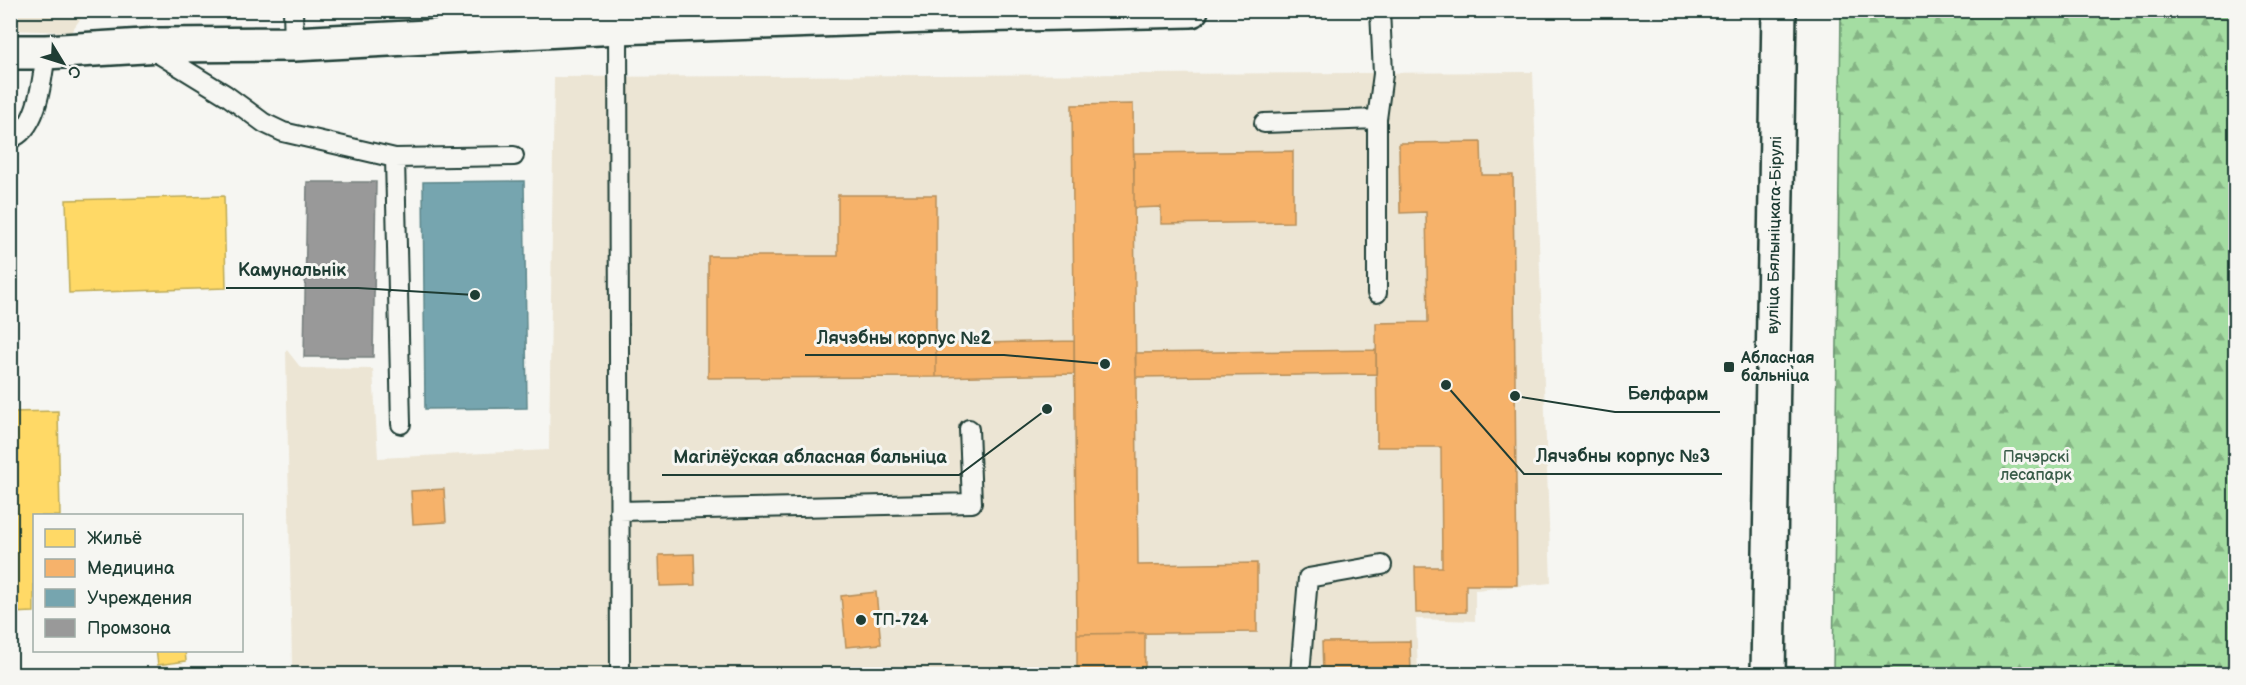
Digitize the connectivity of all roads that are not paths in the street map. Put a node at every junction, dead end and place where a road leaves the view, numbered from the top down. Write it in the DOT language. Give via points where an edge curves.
graph roads {
  1 [pos="293,10"];
  2 [pos="1191,10"];
  3 [pos="1380,10"];
  4 [pos="1779,10"];
  5 [pos="618,27"];
  6 [pos="294,44"];
  7 [pos="146,46"];
  8 [pos="10,52"];
  9 [pos="46,52"];
  10 [pos="1377,119"];
  11 [pos="1264,123"];
  12 [pos="10,139"];
  13 [pos="514,156"];
  14 [pos="395,158"];
  15 [pos="1377,293"];
  16 [pos="401,424"];
  17 [pos="969,429"];
  18 [pos="619,511"];
  19 [pos="1382,565"];
  20 [pos="620,675"];
  21 [pos="1300,675"];
  22 [pos="1768,675"];
  1 -- 6 [label="lane"];
  2 -- 5 [label="main road"];
  3 -- 10 [label="lane" via="1383,74"];
  4 -- 22 [label="main road, вуліца Бялыніцкага-Бірулі"];
  5 -- 6 [label="main road"];
  5 -- 18 [label="lane"];
  6 -- 7 [label="main road"];
  7 -- 9 [label="main road"];
  7 -- 14 [label="lane" via="283,132"];
  8 -- 9 [label="main road"];
  9 -- 12 [label="lane" via="39,97 29,125"];
  10 -- 11 [label="lane"];
  10 -- 15 [label="lane"];
  13 -- 14 [label="lane"];
  14 -- 16 [label="lane"];
  17 -- 18 [label="lane" via="972,503"];
  18 -- 20 [label="lane"];
  19 -- 21 [label="lane" via="1308,578"];
}
